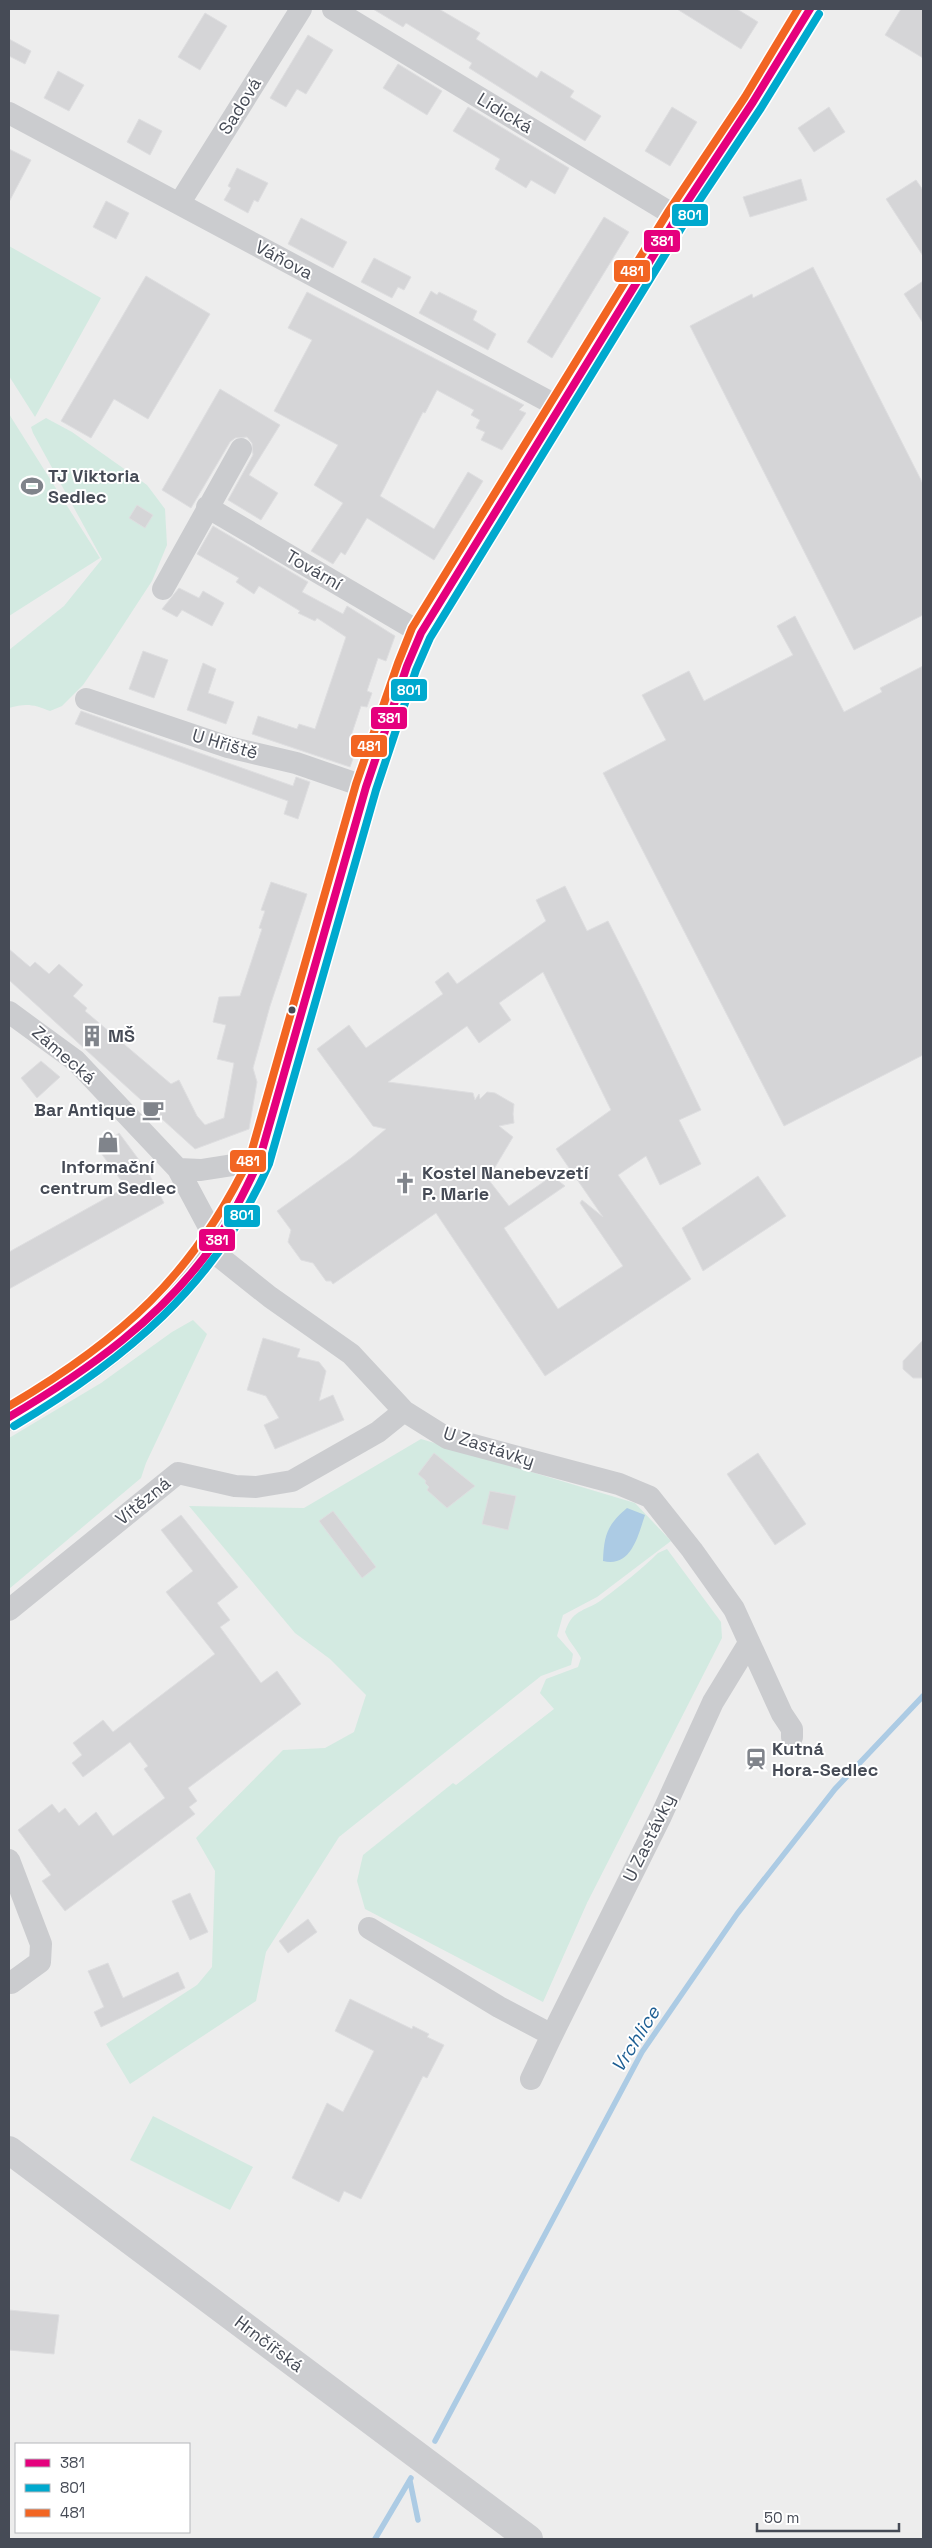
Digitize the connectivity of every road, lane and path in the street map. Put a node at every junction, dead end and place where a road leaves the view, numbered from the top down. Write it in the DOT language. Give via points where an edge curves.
graph roads {
  1 [pos="302,9"];
  2 [pos="333,9"];
  3 [pos="804,11"];
  4 [pos="9,114"];
  5 [pos="179,204"];
  6 [pos="677,217"];
  7 [pos="559,406"];
  8 [pos="241,449"];
  9 [pos="207,507"];
  10 [pos="162,589"];
  11 [pos="421,633"];
  12 [pos="86,699"];
  13 [pos="366,787"];
  14 [pos="9,1012"];
  15 [pos="259,1161"];
  16 [pos="178,1169"];
  17 [pos="214,1246"];
  18 [pos="404,1411"];
  19 [pos="9,1417"];
  20 [pos="9,1610"];
  21 [pos="749,1643"];
  22 [pos="792,1738"];
  23 [pos="9,1860"];
  24 [pos="369,1928"];
  25 [pos="10,1983"];
  26 [pos="552,2035"];
  27 [pos="530,2079"];
  28 [pos="9,2150"];
  29 [pos="529,2539"];
  1 -- 5 [label="street, Sadová"];
  2 -- 6 [label="street, Lidická"];
  3 -- 6 [label="main road" via="753,102"];
  4 -- 5 [label="street, Váňova"];
  5 -- 7 [label="street, Váňova"];
  6 -- 7 [label="main road"];
  7 -- 11 [label="main road"];
  8 -- 9 [label="street"];
  9 -- 10 [label="street"];
  9 -- 11 [label="street, Tovární"];
  11 -- 13 [label="main road"];
  12 -- 13 [label="street, U Hřiště" via="228,747 296,763"];
  13 -- 15 [label="main road"];
  14 -- 16 [label="street, Zámecká" via="76,1061"];
  15 -- 16 [label="street" via="201,1170"];
  15 -- 17 [label="main road" via="241,1202"];
  16 -- 17 [label="street, Zámecká"];
  17 -- 18 [label="street, U Zastávky" via="270,1297 351,1354"];
  17 -- 19 [label="main road" via="167,1301 117,1346 92,1366"];
  18 -- 20 [label="street, Vítězná" via="378,1432 292,1481 256,1487 235,1486 178,1473"];
  18 -- 21 [label="street, U Zastávky" via="447,1438 618,1484 650,1497 734,1609"];
  21 -- 22 [label="street, U Zastávky" via="792,1729"];
  21 -- 26 [label="street, U Zastávky" via="713,1702 661,1816"];
  23 -- 25 [label="street" via="41,1944 40,1962"];
  24 -- 26 [label="street" via="499,2008"];
  26 -- 27 [label="street, U Zastávky"];
  28 -- 29 [label="main road, Hrnčířská"];
}
